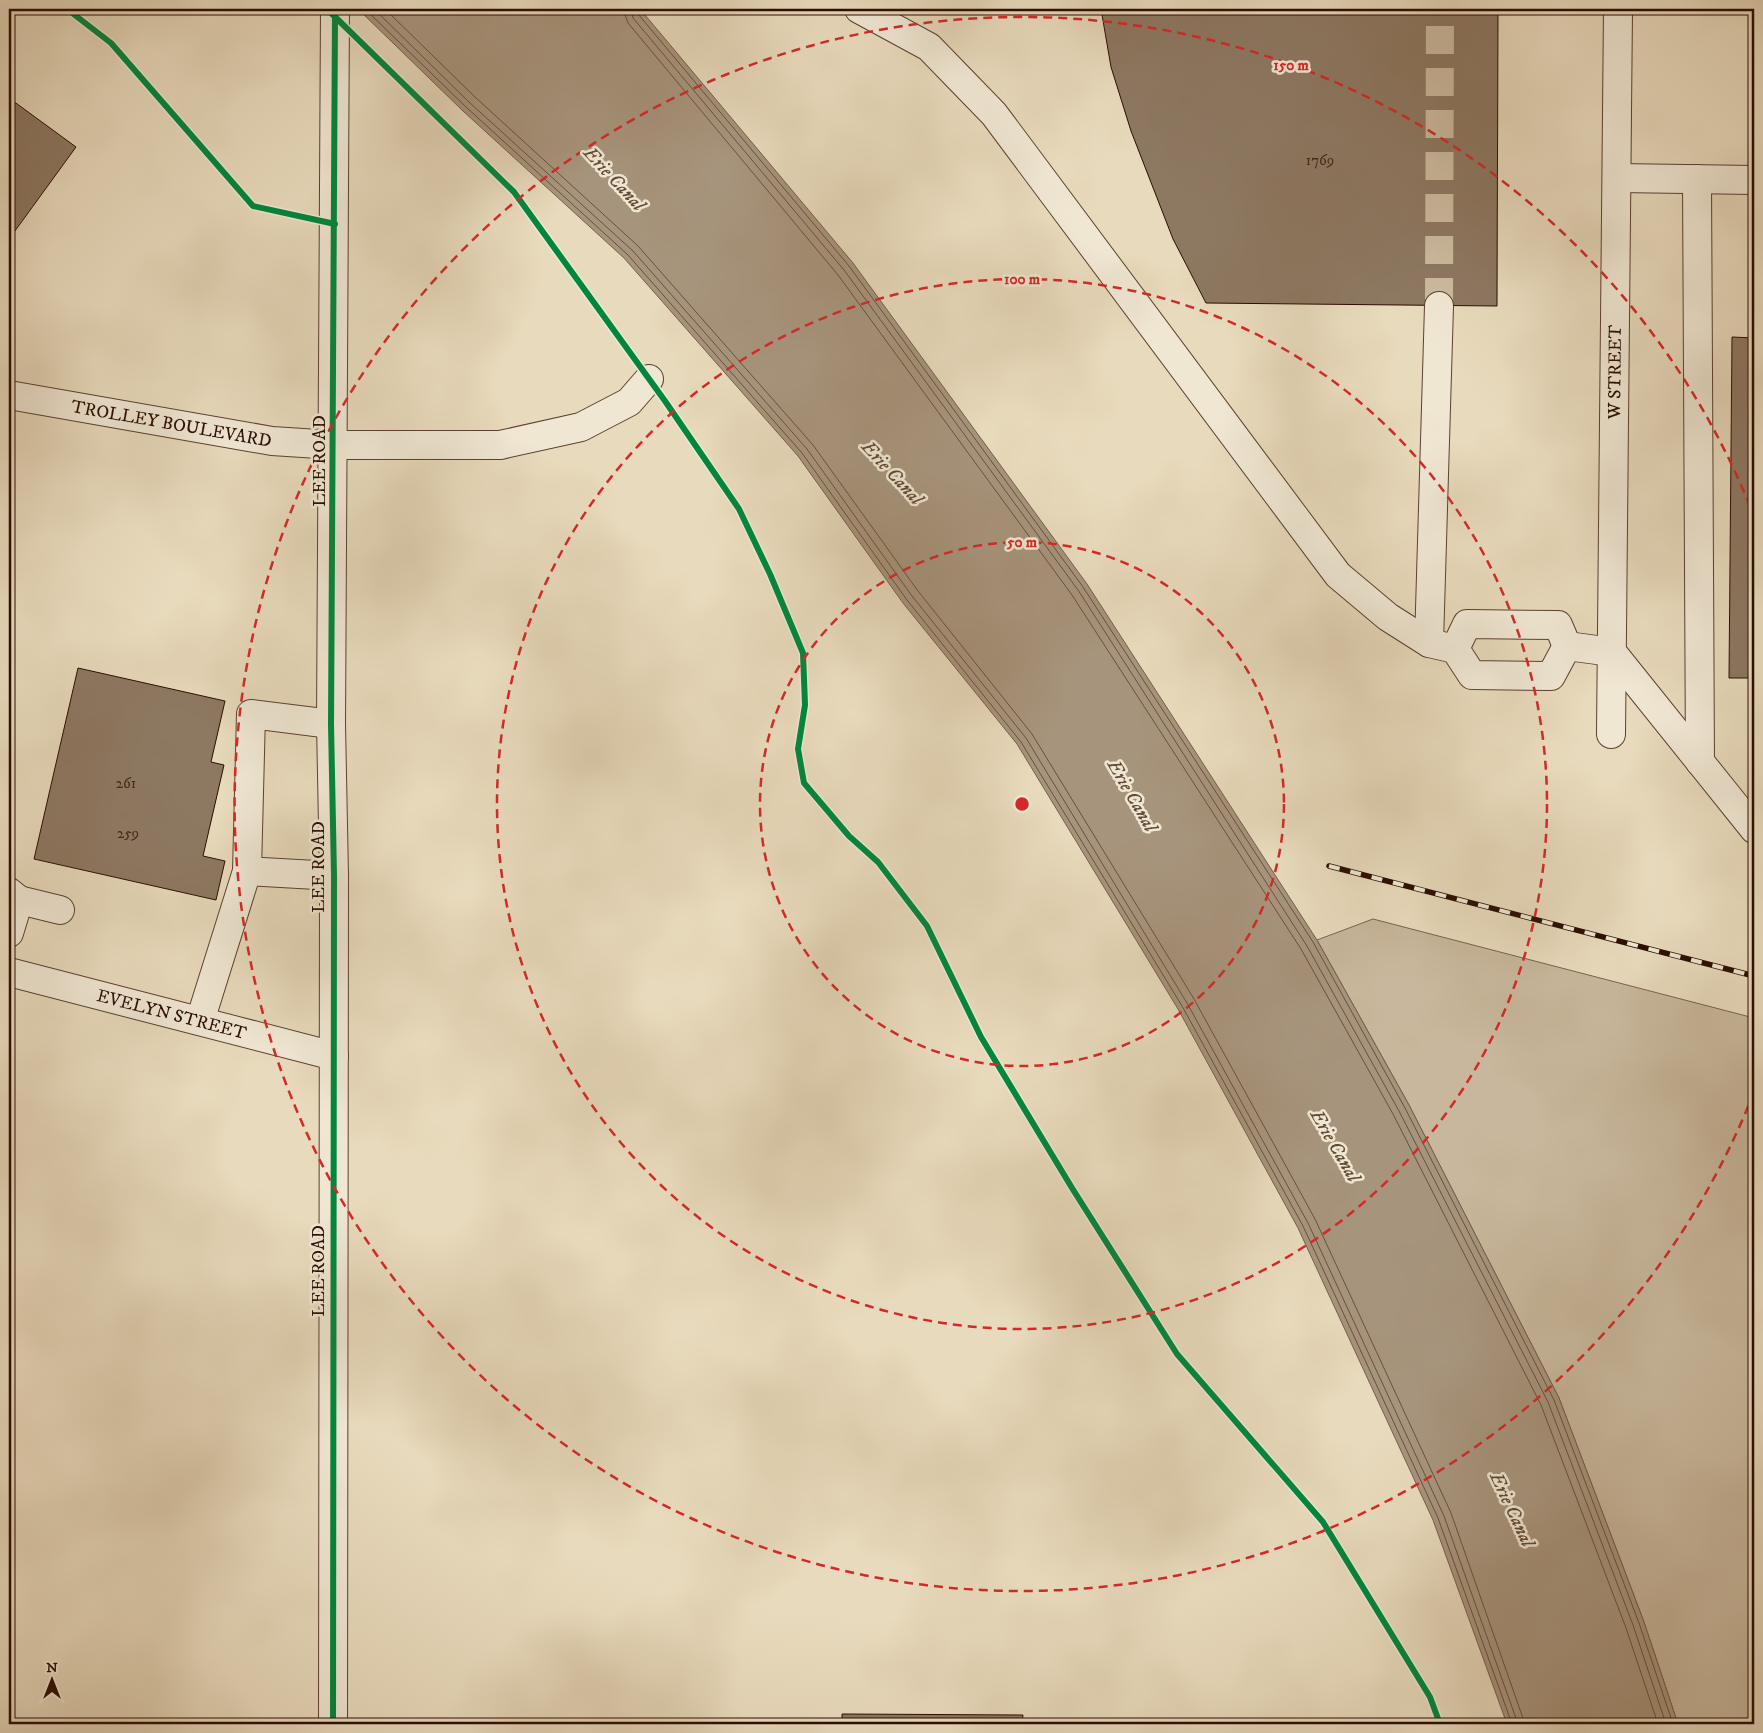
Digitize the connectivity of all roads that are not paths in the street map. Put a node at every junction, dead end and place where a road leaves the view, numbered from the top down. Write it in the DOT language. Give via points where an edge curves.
graph roads {
  1 [pos="335,9"];
  2 [pos="858,9"];
  3 [pos="1618,9"];
  4 [pos="1618,178"];
  5 [pos="1697,179"];
  6 [pos="1754,180"];
  7 [pos="1439,306"];
  8 [pos="649,379"];
  9 [pos="9,395"];
  10 [pos="334,445"];
  11 [pos="1429,643"];
  12 [pos="1567,646"];
  13 [pos="1455,649"];
  14 [pos="1612,652"];
  15 [pos="332,724"];
  16 [pos="1611,734"];
  17 [pos="1700,762"];
  18 [pos="1754,828"];
  19 [pos="247,871"];
  20 [pos="334,876"];
  21 [pos="14,896"];
  22 [pos="60,910"];
  23 [pos="9,932"];
  24 [pos="9,972"];
  25 [pos="200,1022"];
  26 [pos="334,1056"];
  27 [pos="333,1724"];
  1 -- 10 [label="street, LEE ROAD"];
  2 -- 11 [label="street" via="930,47 994,114 1338,575 1388,617"];
  3 -- 4 [label="street, W STREET"];
  4 -- 5 [label="street"];
  4 -- 14 [label="street, W STREET"];
  5 -- 6 [label="street"];
  5 -- 17 [label="street"];
  7 -- 11 [label="street"];
  8 -- 10 [label="street, TROLLEY BOULEVARD" via="629,402 581,427 500,445"];
  9 -- 10 [label="street, TROLLEY BOULEVARD" via="243,437"];
  10 -- 15 [label="street, LEE ROAD"];
  11 -- 13 [label="street"];
  12 -- 13 [label="street" via="1558,625 1467,624"];
  12 -- 13 [label="street" via="1551,676 1472,675"];
  12 -- 14 [label="street"];
  14 -- 16 [label="street, W STREET"];
  14 -- 17 [label="street"];
  15 -- 19 [label="street" via="251,714"];
  15 -- 20 [label="street, LEE ROAD"];
  17 -- 18 [label="street"];
  19 -- 20 [label="street"];
  19 -- 25 [label="street"];
  20 -- 26 [label="street, LEE ROAD"];
  21 -- 22 [label="street"];
  21 -- 23 [label="street"];
  24 -- 25 [label="street, EVELYN STREET"];
  25 -- 26 [label="street, EVELYN STREET"];
  26 -- 27 [label="street, LEE ROAD"];
}
